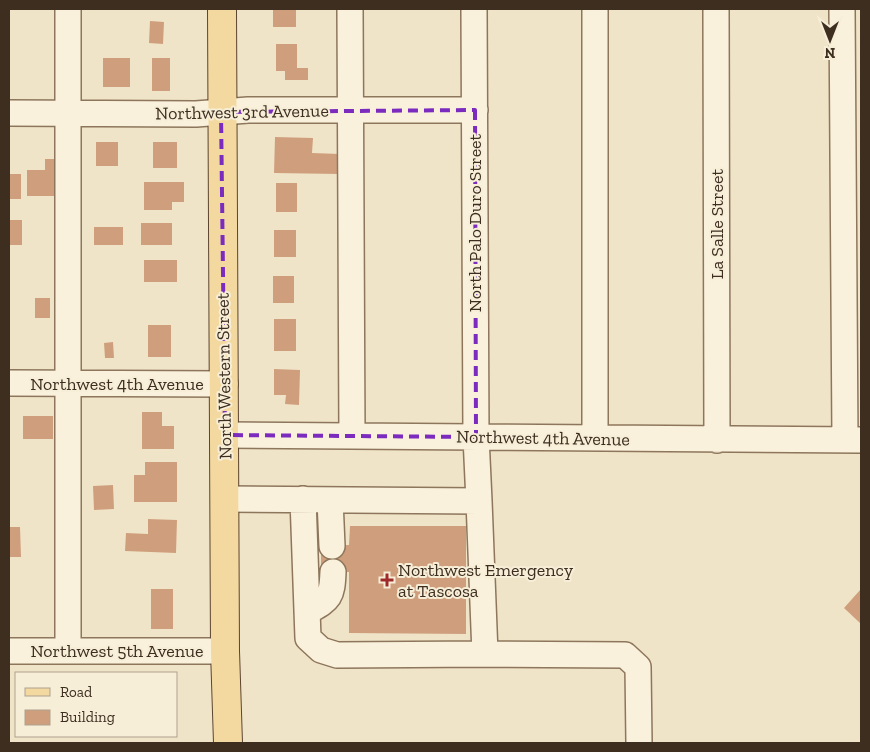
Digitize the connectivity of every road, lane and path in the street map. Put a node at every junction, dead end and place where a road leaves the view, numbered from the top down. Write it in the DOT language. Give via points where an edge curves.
graph roads {
  1 [pos="68,9"];
  2 [pos="222,9"];
  3 [pos="350,9"];
  4 [pos="474,9"];
  5 [pos="595,9"];
  6 [pos="716,9"];
  7 [pos="842,9"];
  8 [pos="351,109"];
  9 [pos="475,110"];
  10 [pos="222,112"];
  11 [pos="9,113"];
  12 [pos="68,114"];
  13 [pos="9,383"];
  14 [pos="68,383"];
  15 [pos="225,384"];
  16 [pos="225,435"];
  17 [pos="352,436"];
  18 [pos="476,437"];
  19 [pos="595,438"];
  20 [pos="717,440"];
  21 [pos="853,440"];
  22 [pos="225,499"];
  23 [pos="303,500"];
  24 [pos="330,500"];
  25 [pos="479,501"];
  26 [pos="332,546"];
  27 [pos="333,572"];
  28 [pos="307,612"];
  29 [pos="9,651"];
  30 [pos="68,651"];
  31 [pos="225,651"];
  32 [pos="485,654"];
  33 [pos="228,743"];
  34 [pos="639,743"];
  1 -- 12 [label="street"];
  2 -- 10 [label="main road, North Western Street"];
  3 -- 8 [label="street"];
  4 -- 9 [label="street, North Palo Duro Street"];
  5 -- 19 [label="street"];
  6 -- 20 [label="street, La Salle Street"];
  7 -- 21 [label="street"];
  8 -- 9 [label="street, Northwest 3rd Avenue"];
  8 -- 10 [label="street, Northwest 3rd Avenue"];
  8 -- 17 [label="street"];
  9 -- 18 [label="street, North Palo Duro Street"];
  10 -- 12 [label="street, Northwest 3rd Avenue"];
  10 -- 15 [label="main road, North Western Street"];
  11 -- 12 [label="street, Northwest 3rd Avenue"];
  12 -- 14 [label="street"];
  13 -- 14 [label="street, Northwest 4th Avenue"];
  14 -- 15 [label="street, Northwest 4th Avenue"];
  14 -- 30 [label="street"];
  15 -- 16 [label="main road, North Western Street"];
  16 -- 17 [label="street, Northwest 4th Avenue"];
  16 -- 22 [label="main road, North Western Street"];
  17 -- 18 [label="street, Northwest 4th Avenue"];
  18 -- 19 [label="street, Northwest 4th Avenue"];
  18 -- 25 [label="street, North Palo Duro Street"];
  19 -- 20 [label="street, Northwest 4th Avenue"];
  20 -- 21 [label="street, Northwest 4th Avenue"];
  22 -- 23 [label="street"];
  22 -- 31 [label="main road, North Western Street"];
  23 -- 24 [label="street"];
  23 -- 28 [label="street"];
  24 -- 25 [label="street"];
  24 -- 26 [label="street"];
  25 -- 32 [label="street, North Palo Duro Street"];
  27 -- 28 [label="street" via="329,598"];
  28 -- 32 [label="street" via="308,638 321,650 338,655"];
  29 -- 30 [label="street, Northwest 5th Avenue"];
  30 -- 31 [label="street, Northwest 5th Avenue"];
  31 -- 33 [label="main road, North Western Street"];
  32 -- 34 [label="street" via="626,655 638,667"];
}
